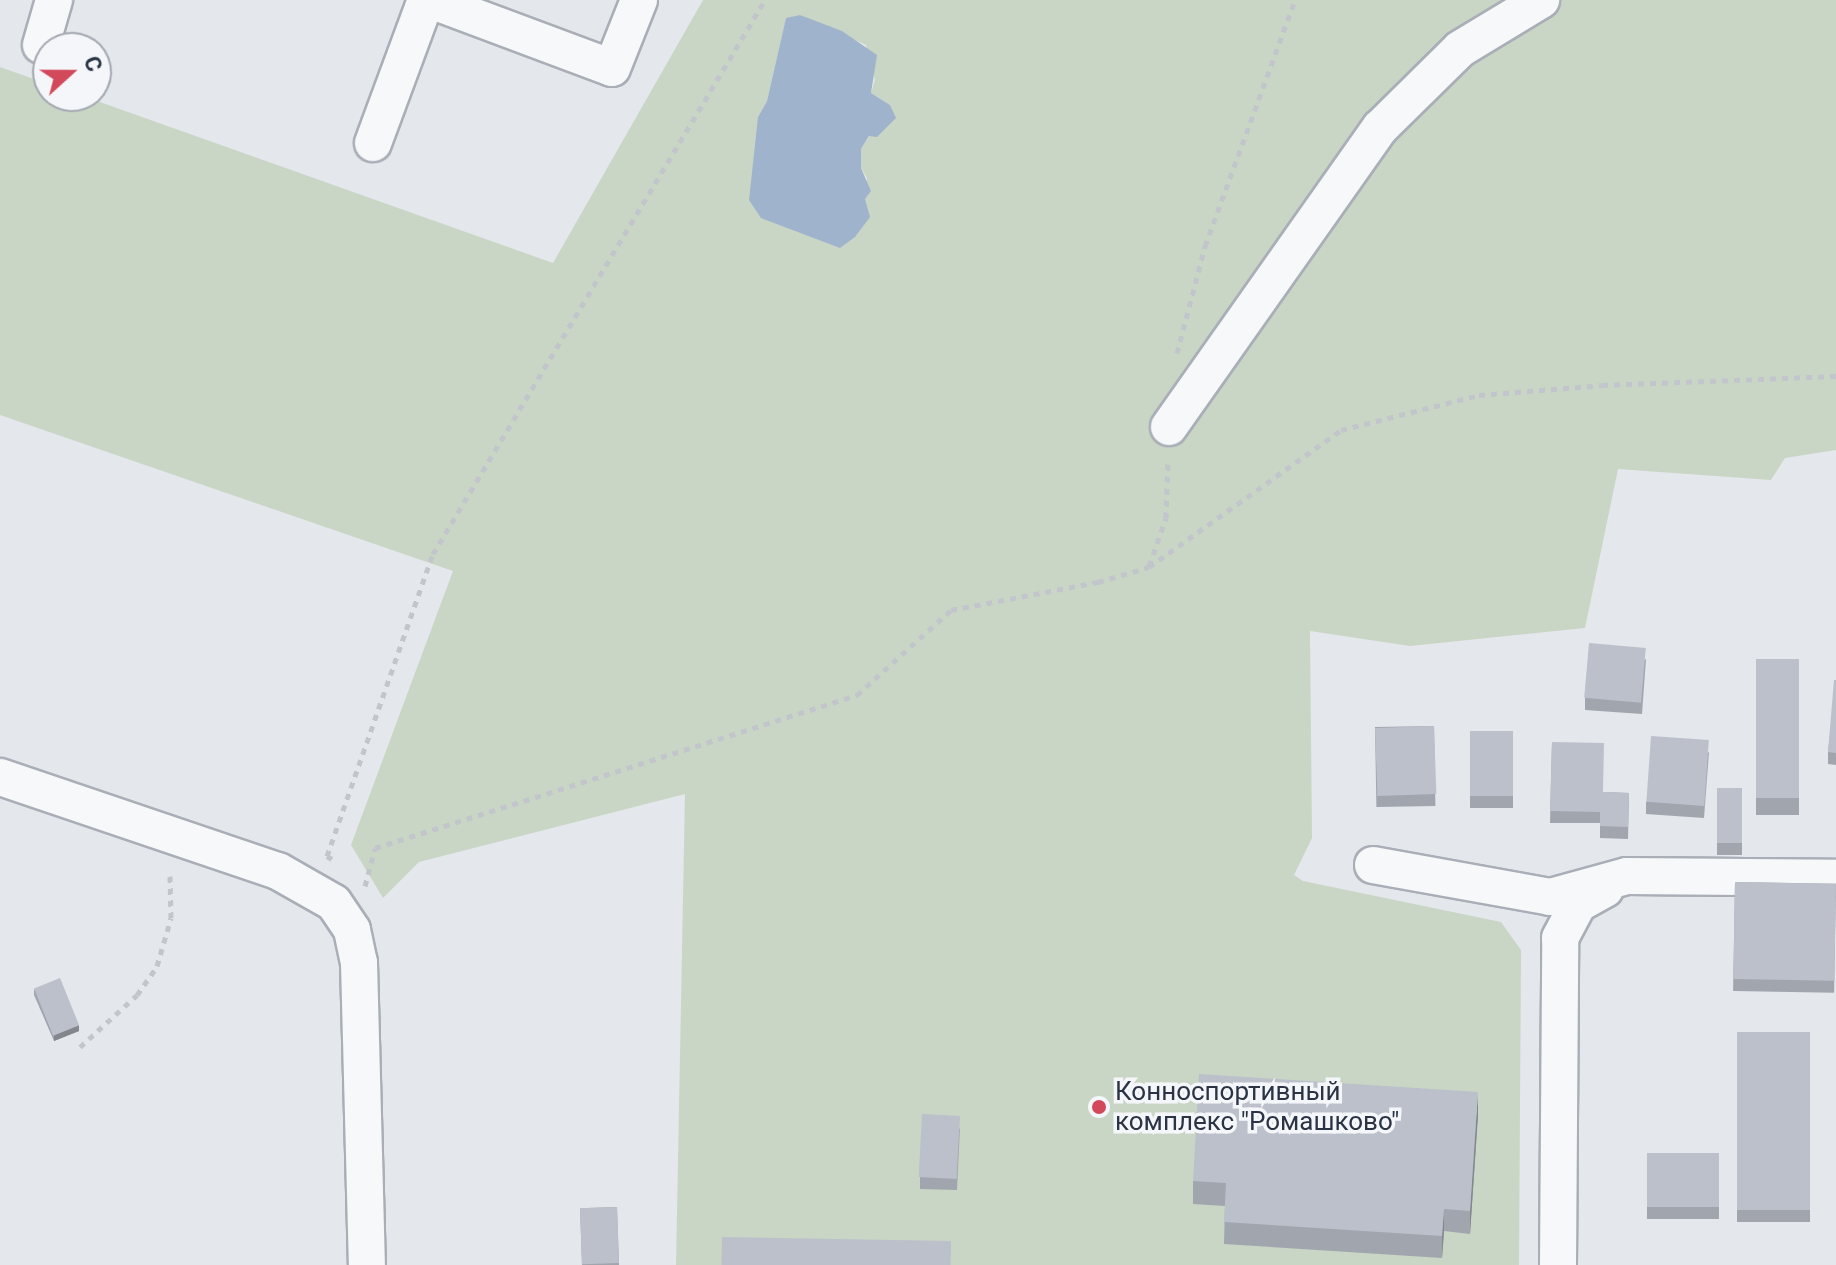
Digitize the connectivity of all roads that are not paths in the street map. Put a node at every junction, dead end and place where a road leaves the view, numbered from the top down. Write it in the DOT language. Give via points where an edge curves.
graph roads {
  1 [pos="54,0"];
  2 [pos="428,0"];
  3 [pos="639,0"];
  4 [pos="1541,0"];
  5 [pos="45,32"];
  6 [pos="373,143"];
  7 [pos="1169,427"];
  8 [pos="0,777"];
  9 [pos="1373,865"];
  10 [pos="1627,876"];
  11 [pos="1836,878"];
  12 [pos="367,1265"];
  13 [pos="1558,1265"];
  1 -- 5 [label="street"];
  2 -- 3 [label="street" via="612,68"];
  2 -- 6 [label="street"];
  4 -- 7 [label="street" via="1460,49 1380,128"];
  8 -- 12 [label="street" via="278,871 334,903 352,930 359,963"];
  9 -- 10 [label="street" via="1550,897"];
  10 -- 11 [label="street"];
  10 -- 13 [label="street" via="1578,904 1560,938"];
}
